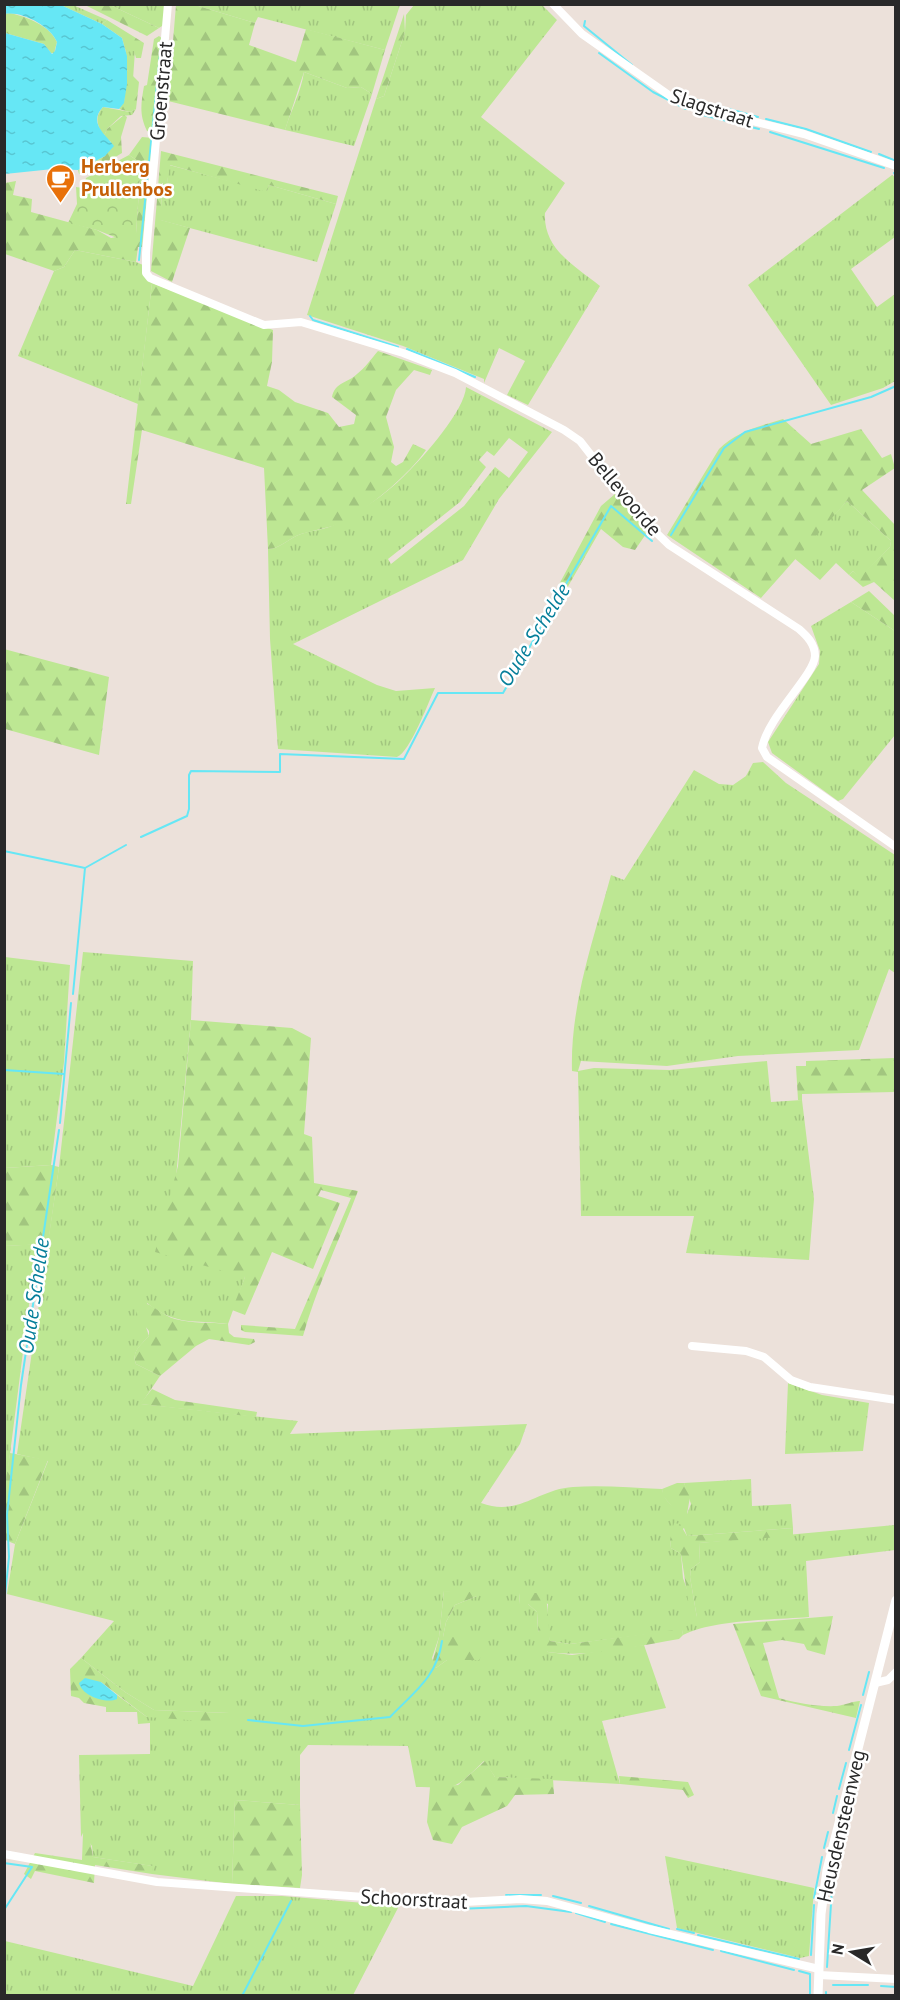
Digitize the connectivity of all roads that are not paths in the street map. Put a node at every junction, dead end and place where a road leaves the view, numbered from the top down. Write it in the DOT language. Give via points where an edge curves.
graph roads {
  1 [pos="168,4"];
  2 [pos="553,4"];
  3 [pos="896,166"];
  4 [pos="154,281"];
  5 [pos="896,847"];
  6 [pos="692,1346"];
  7 [pos="896,1400"];
  8 [pos="896,1600"];
  9 [pos="896,1672"];
  10 [pos="874,1683"];
  11 [pos="4,1854"];
  12 [pos="819,1972"];
  13 [pos="896,1979"];
  14 [pos="818,1995"];
  1 -- 4 [label="street, Groenstraat" via="146,253 146,273"];
  2 -- 3 [label="street, Slagstraat" via="582,34 672,98 804,134"];
  4 -- 5 [label="street, Bellevoorde" via="264,325 301,322 403,353 455,373 580,441 637,514 669,545 809,638 813,664 770,725 762,747 767,757"];
  6 -- 7 [label="street" via="764,1357 791,1380 810,1387"];
  8 -- 10 [label="street, Heusdensteenweg"];
  9 -- 10 [label="street" via="888,1680"];
  10 -- 12 [label="street, Heusdensteenweg" via="823,1892"];
  11 -- 12 [label="street, Schoorstraat" via="156,1882 447,1903 549,1901"];
  12 -- 13 [label="street, Schoorstraat"];
  12 -- 14 [label="street, Heusdensteenweg"];
}
